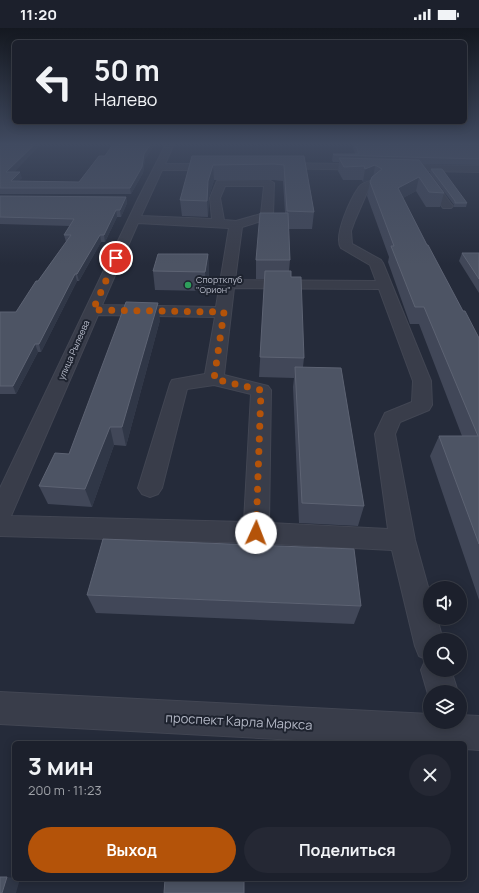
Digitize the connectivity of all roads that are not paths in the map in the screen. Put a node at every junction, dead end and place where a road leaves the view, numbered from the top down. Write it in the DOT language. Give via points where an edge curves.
graph roads {
  1 [pos="146,184"];
  2 [pos="221,184"];
  3 [pos="269,184"];
  4 [pos="371,184"];
  5 [pos="432,184"];
  6 [pos="447,206"];
  7 [pos="134,219"];
  8 [pos="219,223"];
  9 [pos="236,225"];
  10 [pos="228,284"];
  11 [pos="385,285"];
  12 [pos="93,310"];
  13 [pos="224,312"];
  14 [pos="214,379"];
  15 [pos="150,488"];
  16 [pos="0,514"];
  17 [pos="0,526"];
  18 [pos="256,533"];
  19 [pos="402,540"];
  20 [pos="427,633"];
  21 [pos="0,708"];
  22 [pos="461,730"];
  1 -- 7 [label="street, улица Рылеева" via="135,199"];
  2 -- 8 [label="street" via="216,198"];
  3 -- 9 [label="street" via="267,216"];
  4 -- 11 [label="street" via="364,188 349,220 345,238 346,244 354,251 376,263"];
  5 -- 6 [label="street"];
  7 -- 8 [label="street"];
  7 -- 12 [label="street, улица Рылеева"];
  8 -- 9 [label="street"];
  9 -- 10 [label="street"];
  10 -- 11 [label="street"];
  10 -- 13 [label="street"];
  11 -- 19 [label="street" via="422,381 422,405 392,418 385,434"];
  12 -- 13 [label="street"];
  12 -- 16 [label="street, улица Рылеева"];
  13 -- 14 [label="street"];
  14 -- 15 [label="street" via="179,384"];
  14 -- 18 [label="street" via="261,390"];
  17 -- 18 [label="street"];
  18 -- 19 [label="street"];
  19 -- 20 [label="street"];
  21 -- 22 [label="street, проспект Карла Маркса"];
}
